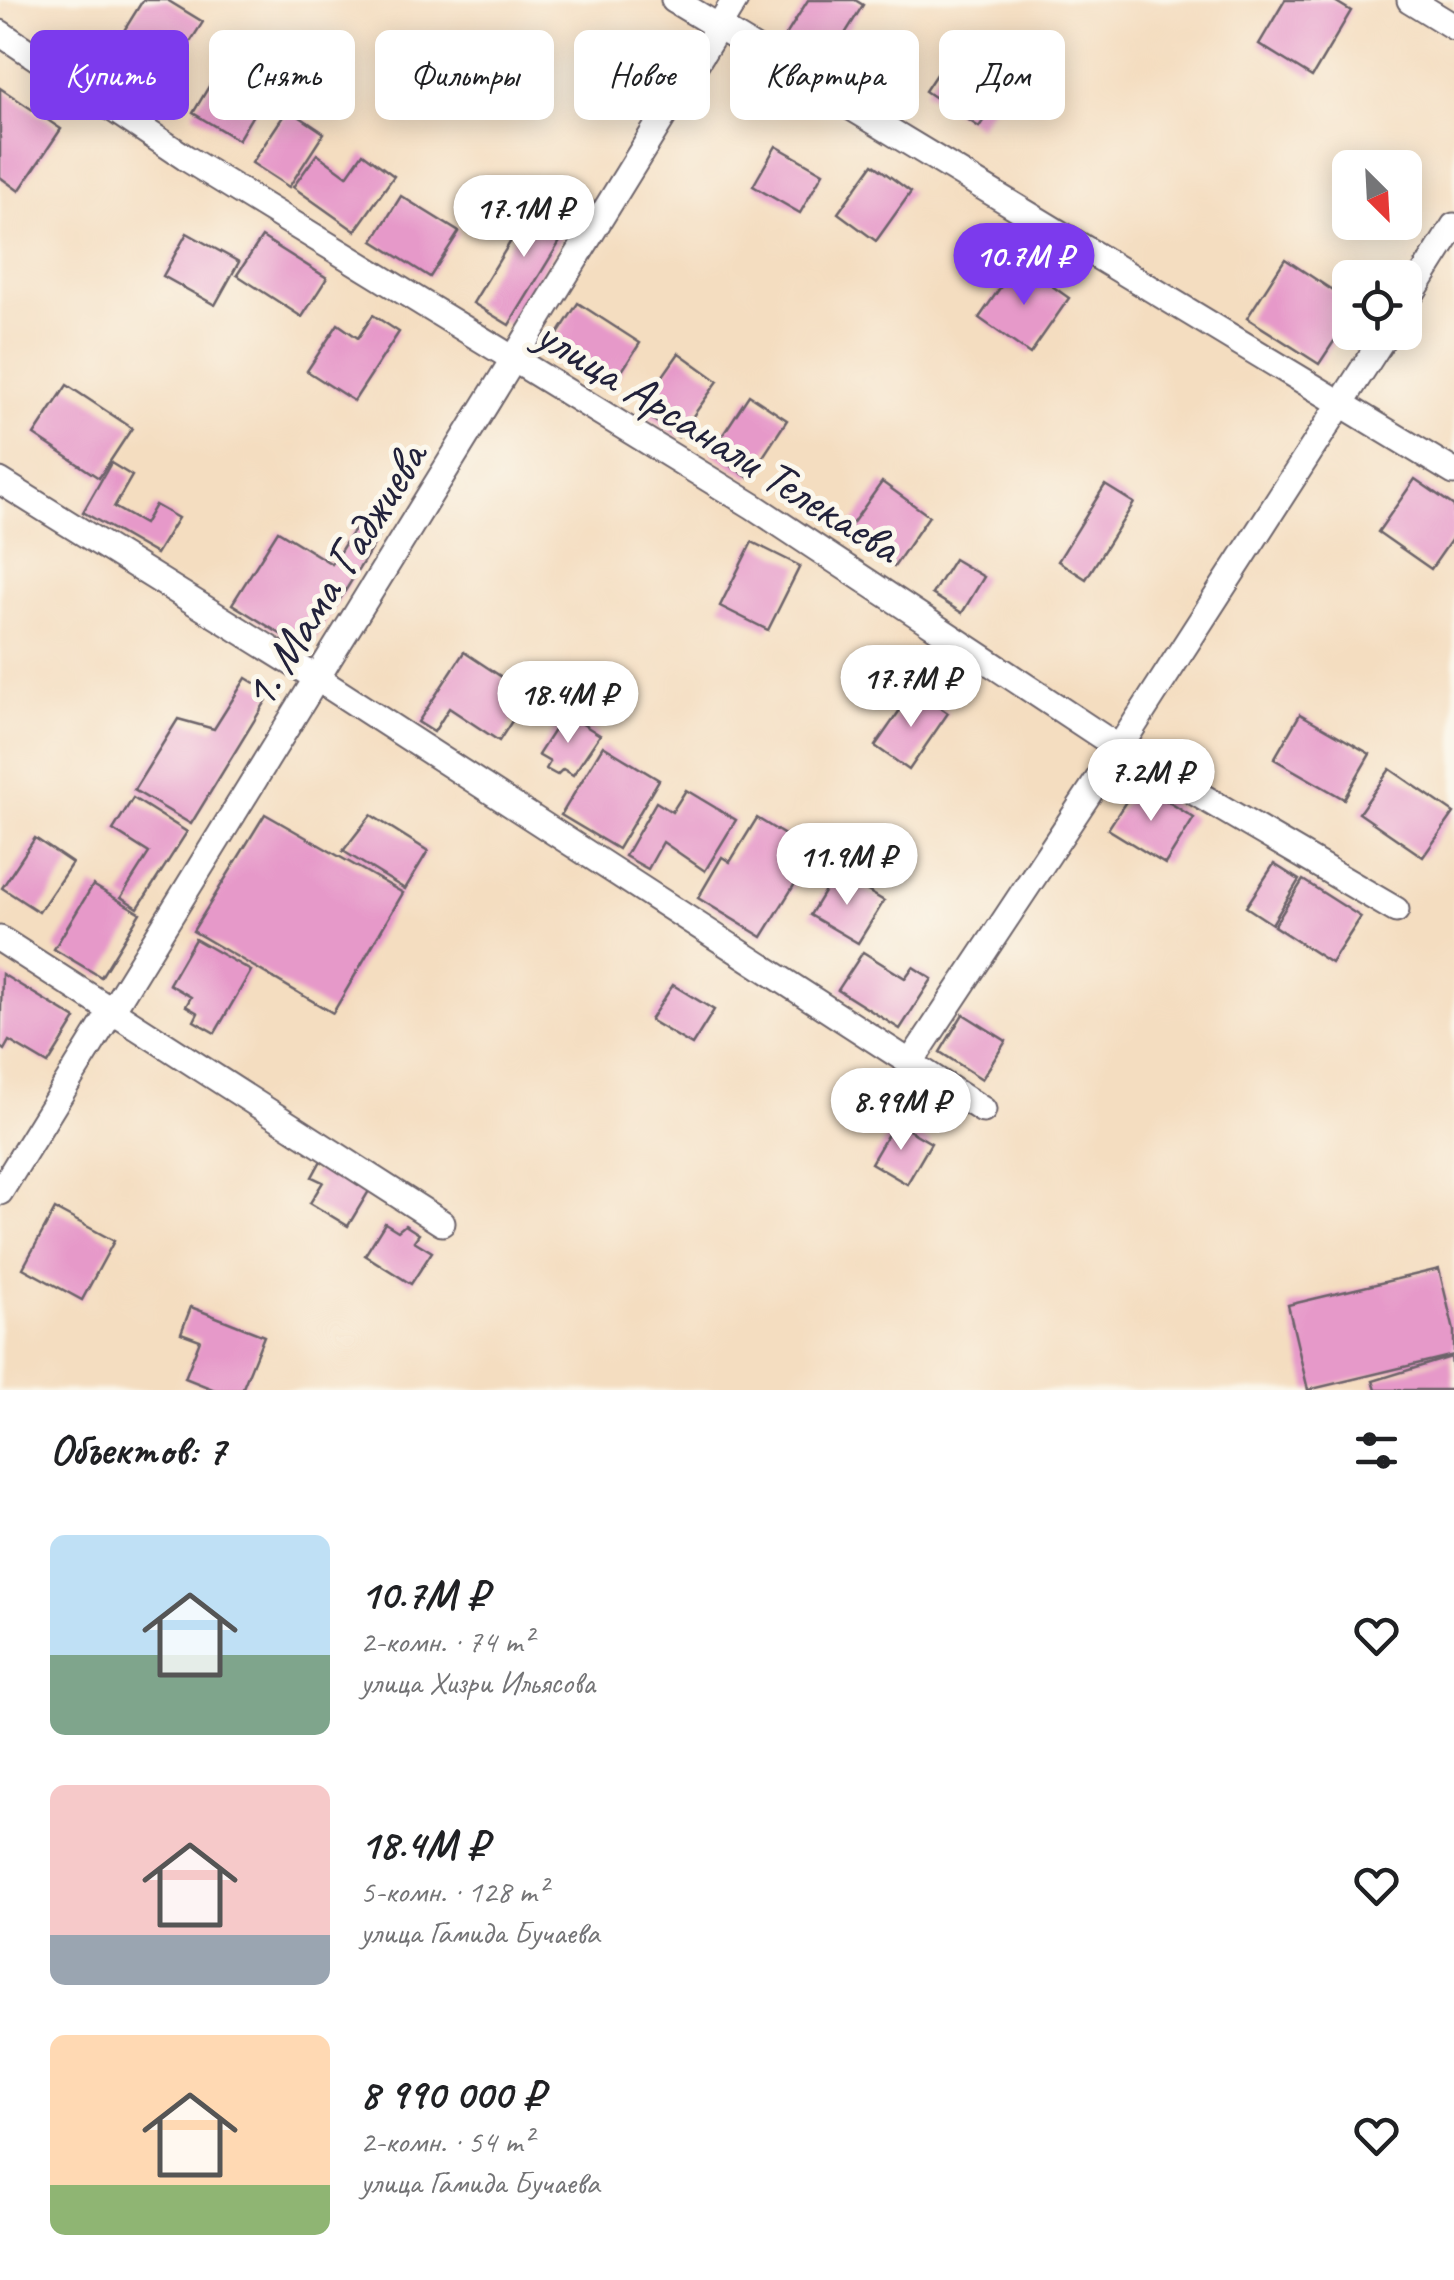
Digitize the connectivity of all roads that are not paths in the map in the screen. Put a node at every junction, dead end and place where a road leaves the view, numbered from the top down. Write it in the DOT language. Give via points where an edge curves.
graph roads {
  1 [pos="674,0"];
  2 [pos="736,0"];
  3 [pos="1410,0"];
  4 [pos="1454,27"];
  5 [pos="718,28"];
  6 [pos="0,32"];
  7 [pos="1454,226"];
  8 [pos="1422,277"];
  9 [pos="1376,350"];
  10 [pos="514,360"];
  11 [pos="1341,405"];
  12 [pos="1454,472"];
  13 [pos="0,480"];
  14 [pos="318,679"];
  15 [pos="1119,748"];
  16 [pos="1396,910"];
  17 [pos="0,939"];
  18 [pos="113,1011"];
  19 [pos="910,1063"];
  20 [pos="983,1110"];
  21 [pos="0,1192"];
  22 [pos="442,1223"];
  1 -- 5 [label="street"];
  2 -- 5 [label="street, 1. Мама Гаджиева"];
  3 -- 4 [label="street"];
  5 -- 10 [label="street, 1. Мама Гаджиева"];
  5 -- 11 [label="street"];
  6 -- 10 [label="street, улица Арсанали Телекаева" via="186,158"];
  7 -- 8 [label="street"];
  9 -- 11 [label="street"];
  10 -- 14 [label="street, 1. Мама Гаджиева"];
  10 -- 15 [label="street, улица Арсанали Телекаева" via="752,506"];
  11 -- 12 [label="street"];
  11 -- 15 [label="street"];
  13 -- 14 [label="street"];
  14 -- 18 [label="street, 1. Мама Гаджиева"];
  14 -- 19 [label="street"];
  15 -- 16 [label="street, улица Арсанали Телекаева"];
  15 -- 19 [label="street"];
  17 -- 18 [label="street"];
  18 -- 21 [label="street, 1. Мама Гаджиева"];
  18 -- 22 [label="street"];
  19 -- 20 [label="street"];
}
